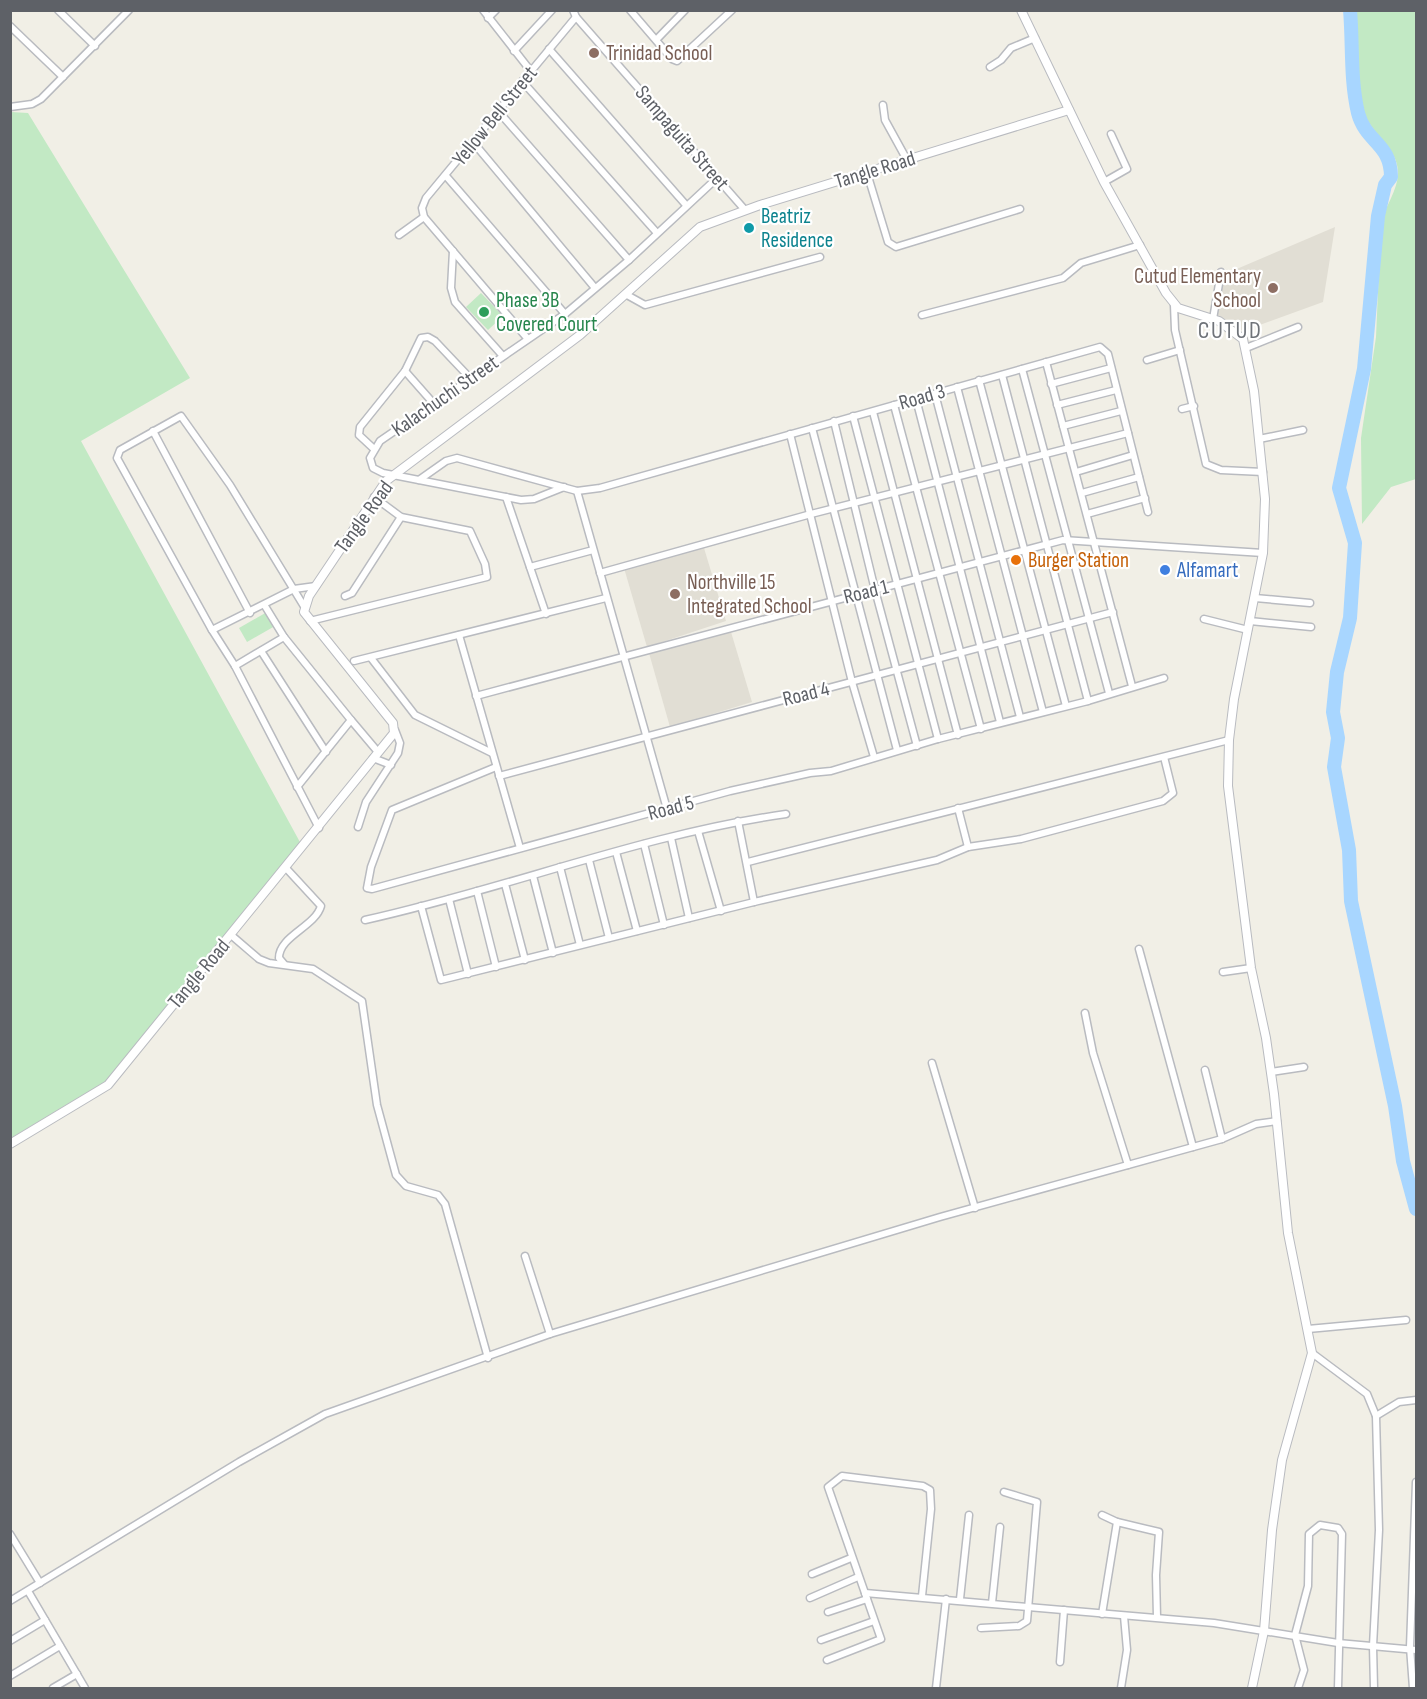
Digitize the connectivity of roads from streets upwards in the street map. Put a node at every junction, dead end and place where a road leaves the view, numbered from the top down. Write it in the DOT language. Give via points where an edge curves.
graph roads {
  1 [pos="58,10"];
  2 [pos="483,10"];
  3 [pos="496,10"];
  4 [pos="552,10"];
  5 [pos="630,10"];
  6 [pos="685,10"];
  7 [pos="732,10"];
  8 [pos="1021,10"];
  9 [pos="125,12"];
  10 [pos="575,14"];
  11 [pos="489,18"];
  12 [pos="10,26"];
  13 [pos="1035,38"];
  14 [pos="657,39"];
  15 [pos="95,46"];
  16 [pos="549,49"];
  17 [pos="514,51"];
  18 [pos="990,67"];
  19 [pos="530,70"];
  20 [pos="63,77"];
  21 [pos="522,81"];
  22 [pos="883,105"];
  23 [pos="10,107"];
  24 [pos="1069,110"];
  25 [pos="498,111"];
  26 [pos="1111,134"];
  27 [pos="473,142"];
  28 [pos="907,160"];
  29 [pos="867,173"];
  30 [pos="446,176"];
  31 [pos="716,179"];
  32 [pos="1104,182"];
  33 [pos="686,205"];
  34 [pos="1020,209"];
  35 [pos="745,210"];
  36 [pos="424,217"];
  37 [pos="657,233"];
  38 [pos="399,235"];
  39 [pos="1140,245"];
  40 [pos="453,251"];
  41 [pos="820,257"];
  42 [pos="628,260"];
  43 [pos="1221,272"];
  44 [pos="596,288"];
  45 [pos="627,294"];
  46 [pos="1174,305"];
  47 [pos="565,314"];
  48 [pos="922,315"];
  49 [pos="1213,319"];
  50 [pos="1298,327"];
  51 [pos="527,338"];
  52 [pos="1246,348"];
  53 [pos="1180,350"];
  54 [pos="502,355"];
  55 [pos="1147,360"];
  56 [pos="1046,362"];
  57 [pos="1111,368"];
  58 [pos="1022,369"];
  59 [pos="405,371"];
  60 [pos="1002,375"];
  61 [pos="470,378"];
  62 [pos="979,380"];
  63 [pos="1051,384"];
  64 [pos="957,387"];
  65 [pos="1116,390"];
  66 [pos="935,394"];
  67 [pos="916,399"];
  68 [pos="434,404"];
  69 [pos="894,405"];
  70 [pos="1057,405"];
  71 [pos="1194,406"];
  72 [pos="1182,409"];
  73 [pos="1121,411"];
  74 [pos="873,412"];
  75 [pos="853,416"];
  76 [pos="834,421"];
  77 [pos="1063,426"];
  78 [pos="812,428"];
  79 [pos="1303,430"];
  80 [pos="153,431"];
  81 [pos="1128,433"];
  82 [pos="790,434"];
  83 [pos="1259,439"];
  84 [pos="374,449"];
  85 [pos="1069,449"];
  86 [pos="1045,454"];
  87 [pos="1132,455"];
  88 [pos="1023,460"];
  89 [pos="1001,465"];
  90 [pos="978,471"];
  91 [pos="1076,472"];
  92 [pos="1263,472"];
  93 [pos="395,475"];
  94 [pos="957,477"];
  95 [pos="1139,477"];
  96 [pos="419,480"];
  97 [pos="937,483"];
  98 [pos="565,487"];
  99 [pos="915,488"];
  100 [pos="577,491"];
  101 [pos="895,493"];
  102 [pos="1082,493"];
  103 [pos="506,496"];
  104 [pos="374,497"];
  105 [pos="874,498"];
  106 [pos="1145,498"];
  107 [pos="855,504"];
  108 [pos="832,509"];
  109 [pos="1148,512"];
  110 [pos="812,514"];
  111 [pos="1087,514"];
  112 [pos="401,517"];
  113 [pos="1069,541"];
  114 [pos="1094,542"];
  115 [pos="1048,545"];
  116 [pos="593,550"];
  117 [pos="1025,550"];
  118 [pos="1263,553"];
  119 [pos="1000,556"];
  120 [pos="980,561"];
  121 [pos="530,567"];
  122 [pos="958,569"];
  123 [pos="600,573"];
  124 [pos="939,574"];
  125 [pos="918,579"];
  126 [pos="896,585"];
  127 [pos="316,586"];
  128 [pos="294,589"];
  129 [pos="875,590"];
  130 [pos="856,595"];
  131 [pos="345,596"];
  132 [pos="606,598"];
  133 [pos="1255,598"];
  134 [pos="834,600"];
  135 [pos="1310,603"];
  136 [pos="264,606"];
  137 [pos="305,608"];
  138 [pos="1113,612"];
  139 [pos="250,613"];
  140 [pos="546,614"];
  141 [pos="1090,618"];
  142 [pos="1204,619"];
  143 [pos="310,621"];
  144 [pos="1069,624"];
  145 [pos="1249,626"];
  146 [pos="1311,627"];
  147 [pos="1044,629"];
  148 [pos="212,630"];
  149 [pos="459,635"];
  150 [pos="284,637"];
  151 [pos="1023,637"];
  152 [pos="1002,642"];
  153 [pos="981,648"];
  154 [pos="261,651"];
  155 [pos="961,654"];
  156 [pos="625,656"];
  157 [pos="371,658"];
  158 [pos="940,658"];
  159 [pos="354,661"];
  160 [pos="918,665"];
  161 [pos="235,666"];
  162 [pos="897,671"];
  163 [pos="877,677"];
  164 [pos="1164,678"];
  165 [pos="852,682"];
  166 [pos="1132,686"];
  167 [pos="1109,693"];
  168 [pos="476,696"];
  169 [pos="1088,701"];
  170 [pos="1066,706"];
  171 [pos="1043,712"];
  172 [pos="1020,717"];
  173 [pos="351,720"];
  174 [pos="1000,722"];
  175 [pos="981,729"];
  176 [pos="395,730"];
  177 [pos="958,735"];
  178 [pos="648,736"];
  179 [pos="938,739"];
  180 [pos="1229,740"];
  181 [pos="917,746"];
  182 [pos="897,750"];
  183 [pos="326,753"];
  184 [pos="492,753"];
  185 [pos="376,755"];
  186 [pos="874,757"];
  187 [pos="1164,757"];
  188 [pos="391,765"];
  189 [pos="496,767"];
  190 [pos="499,776"];
  191 [pos="297,787"];
  192 [pos="958,808"];
  193 [pos="667,809"];
  194 [pos="786,814"];
  195 [pos="738,821"];
  196 [pos="358,827"];
  197 [pos="319,828"];
  198 [pos="698,831"];
  199 [pos="671,838"];
  200 [pos="644,844"];
  201 [pos="968,847"];
  202 [pos="520,848"];
  203 [pos="616,852"];
  204 [pos="589,860"];
  205 [pos="748,862"];
  206 [pos="285,867"];
  207 [pos="560,867"];
  208 [pos="533,876"];
  209 [pos="505,884"];
  210 [pos="477,891"];
  211 [pos="449,899"];
  212 [pos="754,902"];
  213 [pos="421,906"];
  214 [pos="721,911"];
  215 [pos="689,918"];
  216 [pos="365,920"];
  217 [pos="664,926"];
  218 [pos="637,931"];
  219 [pos="231,935"];
  220 [pos="609,938"];
  221 [pos="580,945"];
  222 [pos="1139,949"];
  223 [pos="553,953"];
  224 [pos="525,960"];
  225 [pos="284,964"];
  226 [pos="496,967"];
  227 [pos="1251,968"];
  228 [pos="1223,972"];
  229 [pos="468,974"];
  230 [pos="1085,1013"];
  231 [pos="933,1063"];
  232 [pos="1304,1067"];
  233 [pos="1205,1070"];
  234 [pos="1271,1072"];
  235 [pos="1277,1121"];
  236 [pos="1222,1139"];
  237 [pos="10,1144"];
  238 [pos="1193,1147"];
  239 [pos="1128,1165"];
  240 [pos="975,1208"];
  241 [pos="525,1256"];
  242 [pos="1406,1320"];
  243 [pos="1308,1329"];
  244 [pos="550,1334"];
  245 [pos="1312,1353"];
  246 [pos="488,1358"];
  247 [pos="1416,1400"];
  248 [pos="1377,1416"];
  249 [pos="1416,1482"];
  250 [pos="1005,1492"];
  251 [pos="1416,1509"];
  252 [pos="969,1515"];
  253 [pos="1102,1515"];
  254 [pos="1117,1522"];
  255 [pos="1000,1527"];
  256 [pos="10,1534"];
  257 [pos="19,1548"];
  258 [pos="10,1553"];
  259 [pos="852,1558"];
  260 [pos="812,1574"];
  261 [pos="1415,1574"];
  262 [pos="858,1577"];
  263 [pos="40,1583"];
  264 [pos="28,1591"];
  265 [pos="866,1596"];
  266 [pos="922,1596"];
  267 [pos="810,1598"];
  268 [pos="946,1599"];
  269 [pos="960,1599"];
  270 [pos="10,1601"];
  271 [pos="992,1603"];
  272 [pos="1028,1606"];
  273 [pos="1064,1610"];
  274 [pos="828,1612"];
  275 [pos="1102,1614"];
  276 [pos="1124,1616"];
  277 [pos="1157,1617"];
  278 [pos="45,1620"];
  279 [pos="874,1621"];
  280 [pos="981,1628"];
  281 [pos="1264,1631"];
  282 [pos="1295,1635"];
  283 [pos="10,1641"];
  284 [pos="821,1641"];
  285 [pos="1338,1643"];
  286 [pos="60,1646"];
  287 [pos="1373,1646"];
  288 [pos="1413,1648"];
  289 [pos="826,1660"];
  290 [pos="1060,1662"];
  291 [pos="77,1674"];
  292 [pos="10,1676"];
  293 [pos="53,1689"];
  294 [pos="86,1689"];
  295 [pos="936,1689"];
  296 [pos="1121,1689"];
  297 [pos="1252,1689"];
  298 [pos="1298,1689"];
  299 [pos="1338,1689"];
  300 [pos="1374,1689"];
  301 [pos="1413,1689"];
  1 -- 15 [label="street"];
  2 -- 11 [label="street"];
  3 -- 11 [label="street"];
  4 -- 17 [label="street"];
  5 -- 14 [label="street"];
  6 -- 14 [label="street"];
  7 -- 14 [label="street" via="677,61"];
  8 -- 13 [label="street"];
  9 -- 15 [label="street"];
  10 -- 16 [label="street, Yellow Bell Street"];
  10 -- 31 [label="street, Sampaguita Street"];
  11 -- 17 [label="street"];
  12 -- 20 [label="street"];
  13 -- 18 [label="street" via="1011,48"];
  13 -- 24 [label="street"];
  15 -- 20 [label="street"];
  16 -- 19 [label="street, Yellow Bell Street"];
  16 -- 33 [label="street"];
  17 -- 19 [label="street"];
  19 -- 21 [label="street, Yellow Bell Street"];
  20 -- 23 [label="street" via="32,104"];
  21 -- 25 [label="street, Yellow Bell Street"];
  21 -- 37 [label="street"];
  22 -- 28 [label="street" via="885,120"];
  24 -- 28 [label="street, Tangle Road"];
  24 -- 32 [label="street"];
  25 -- 27 [label="street, Yellow Bell Street"];
  25 -- 42 [label="street"];
  26 -- 32 [label="street" via="1127,169"];
  27 -- 30 [label="street, Yellow Bell Street"];
  27 -- 44 [label="street"];
  28 -- 29 [label="street, Tangle Road"];
  29 -- 34 [label="street" via="888,242 896,248"];
  29 -- 35 [label="street, Tangle Road"];
  30 -- 36 [label="street, Yellow Bell Street" via="426,198"];
  30 -- 47 [label="street"];
  31 -- 33 [label="street, Kalachuchi Street"];
  31 -- 35 [label="street, Sampaguita Street"];
  32 -- 39 [label="street"];
  33 -- 37 [label="street, Kalachuchi Street"];
  35 -- 45 [label="street, Tangle Road" via="700,227"];
  36 -- 38 [label="street"];
  36 -- 40 [label="street"];
  37 -- 42 [label="street, Kalachuchi Street"];
  39 -- 46 [label="street"];
  39 -- 48 [label="street" via="1081,262 1063,278"];
  40 -- 51 [label="street"];
  40 -- 54 [label="street" via="451,288 455,302"];
  41 -- 45 [label="street" via="645,306"];
  42 -- 44 [label="street, Kalachuchi Street"];
  43 -- 49 [label="street"];
  44 -- 47 [label="street, Kalachuchi Street"];
  45 -- 93 [label="street, Tangle Road" via="580,335"];
  46 -- 49 [label="street"];
  46 -- 53 [label="street" via="1174,330"];
  47 -- 51 [label="street, Kalachuchi Street"];
  49 -- 52 [label="street" via="1240,334"];
  50 -- 52 [label="street"];
  51 -- 54 [label="street, Kalachuchi Street"];
  52 -- 83 [label="street"];
  53 -- 55 [label="street"];
  53 -- 71 [label="street"];
  54 -- 61 [label="street, Kalachuchi Street"];
  56 -- 57 [label="street, Road 3" via="1100,347 1106,351"];
  56 -- 58 [label="street, Road 3"];
  56 -- 63 [label="street"];
  57 -- 63 [label="street"];
  57 -- 65 [label="street, Road 3"];
  58 -- 60 [label="street, Road 3"];
  58 -- 86 [label="street"];
  59 -- 61 [label="street" via="421,338 426,337 435,341"];
  59 -- 68 [label="street"];
  59 -- 84 [label="street" via="359,429 362,440"];
  60 -- 62 [label="street, Road 3"];
  60 -- 88 [label="street"];
  61 -- 68 [label="street, Kalachuchi Street"];
  62 -- 64 [label="street, Road 3"];
  62 -- 89 [label="street"];
  63 -- 70 [label="street"];
  64 -- 66 [label="street, Road 3"];
  64 -- 90 [label="street"];
  65 -- 70 [label="street"];
  65 -- 73 [label="street, Road 3"];
  66 -- 67 [label="street, Road 3"];
  66 -- 94 [label="street"];
  67 -- 69 [label="street, Road 3"];
  67 -- 97 [label="street"];
  68 -- 84 [label="street, Kalachuchi Street"];
  69 -- 74 [label="street, Road 3"];
  69 -- 99 [label="street"];
  70 -- 77 [label="street"];
  71 -- 72 [label="street"];
  71 -- 92 [label="street" via="1206,464 1221,470"];
  73 -- 77 [label="street"];
  73 -- 81 [label="street, Road 3"];
  74 -- 75 [label="street, Road 3"];
  74 -- 101 [label="street"];
  75 -- 76 [label="street, Road 3"];
  75 -- 105 [label="street"];
  76 -- 78 [label="street, Road 3"];
  76 -- 107 [label="street"];
  77 -- 85 [label="street"];
  78 -- 82 [label="street, Road 3"];
  78 -- 108 [label="street"];
  79 -- 83 [label="street"];
  80 -- 128 [label="street" via="178,417 183,419"];
  80 -- 139 [label="street"];
  80 -- 148 [label="street" via="120,450 117,458"];
  81 -- 85 [label="street"];
  81 -- 87 [label="street, Road 3"];
  82 -- 100 [label="street, Road 3" via="643,477"];
  82 -- 110 [label="street"];
  83 -- 92 [label="street"];
  84 -- 93 [label="street, Kalachuchi Street" via="370,458 373,468"];
  85 -- 86 [label="street"];
  85 -- 91 [label="street"];
  86 -- 88 [label="street"];
  86 -- 113 [label="street"];
  87 -- 91 [label="street"];
  87 -- 95 [label="street, Road 3"];
  88 -- 89 [label="street"];
  88 -- 115 [label="street"];
  89 -- 90 [label="street"];
  89 -- 117 [label="street"];
  90 -- 94 [label="street"];
  90 -- 119 [label="street"];
  91 -- 102 [label="street"];
  92 -- 118 [label="street"];
  93 -- 96 [label="street"];
  93 -- 104 [label="street, Tangle Road"];
  94 -- 97 [label="street"];
  94 -- 120 [label="street"];
  95 -- 102 [label="street"];
  95 -- 106 [label="street, Road 3"];
  96 -- 98 [label="street" via="446,460 457,458"];
  96 -- 103 [label="street"];
  97 -- 99 [label="street"];
  97 -- 122 [label="street"];
  98 -- 100 [label="street"];
  98 -- 103 [label="street" via="534,499"];
  99 -- 101 [label="street"];
  99 -- 124 [label="street"];
  100 -- 116 [label="street"];
  101 -- 105 [label="street"];
  101 -- 125 [label="street"];
  102 -- 111 [label="street"];
  103 -- 121 [label="street"];
  104 -- 112 [label="street"];
  104 -- 127 [label="street, Tangle Road"];
  105 -- 107 [label="street"];
  105 -- 126 [label="street"];
  106 -- 109 [label="street, Road 3"];
  106 -- 111 [label="street"];
  107 -- 108 [label="street"];
  107 -- 129 [label="street"];
  108 -- 110 [label="street"];
  108 -- 130 [label="street"];
  110 -- 123 [label="street"];
  110 -- 134 [label="street"];
  111 -- 114 [label="street"];
  112 -- 131 [label="street" via="352,593"];
  112 -- 143 [label="street" via="470,531 487,577"];
  113 -- 114 [label="street, Road 1"];
  113 -- 115 [label="street, Road 1"];
  113 -- 141 [label="street"];
  114 -- 118 [label="street, Road 1"];
  114 -- 138 [label="street"];
  115 -- 117 [label="street, Road 1"];
  115 -- 144 [label="street"];
  116 -- 121 [label="street"];
  116 -- 123 [label="street"];
  117 -- 119 [label="street, Road 1"];
  117 -- 147 [label="street"];
  118 -- 133 [label="street"];
  119 -- 120 [label="street, Road 1"];
  119 -- 151 [label="street"];
  120 -- 122 [label="street, Road 1"];
  120 -- 152 [label="street"];
  121 -- 140 [label="street"];
  122 -- 124 [label="street, Road 1"];
  122 -- 153 [label="street"];
  123 -- 132 [label="street"];
  124 -- 125 [label="street, Road 1"];
  124 -- 155 [label="street"];
  125 -- 126 [label="street, Road 1"];
  125 -- 158 [label="street"];
  126 -- 129 [label="street, Road 1"];
  126 -- 160 [label="street"];
  127 -- 128 [label="street"];
  127 -- 137 [label="street, Tangle Road"];
  128 -- 136 [label="street"];
  128 -- 137 [label="street"];
  129 -- 130 [label="street, Road 1"];
  129 -- 162 [label="street"];
  130 -- 134 [label="street, Road 1"];
  130 -- 163 [label="street"];
  132 -- 140 [label="street"];
  132 -- 156 [label="street"];
  133 -- 135 [label="street"];
  133 -- 145 [label="street"];
  134 -- 156 [label="street, Road 1"];
  134 -- 165 [label="street"];
  136 -- 139 [label="street"];
  136 -- 150 [label="street"];
  137 -- 143 [label="street"];
  138 -- 141 [label="street, Road 4"];
  138 -- 166 [label="street"];
  139 -- 148 [label="street"];
  140 -- 149 [label="street"];
  141 -- 144 [label="street, Road 4"];
  141 -- 167 [label="street"];
  142 -- 145 [label="street"];
  143 -- 176 [label="street"];
  144 -- 147 [label="street, Road 4"];
  144 -- 169 [label="street"];
  145 -- 146 [label="street"];
  145 -- 180 [label="street"];
  147 -- 151 [label="street, Road 4"];
  147 -- 170 [label="street"];
  148 -- 161 [label="street"];
  149 -- 157 [label="street"];
  149 -- 168 [label="street"];
  150 -- 154 [label="street"];
  150 -- 173 [label="street"];
  151 -- 152 [label="street, Road 4"];
  151 -- 171 [label="street"];
  152 -- 153 [label="street, Road 4"];
  152 -- 172 [label="street"];
  153 -- 155 [label="street, Road 4"];
  153 -- 174 [label="street"];
  154 -- 161 [label="street"];
  154 -- 183 [label="street"];
  155 -- 158 [label="street, Road 4"];
  155 -- 175 [label="street"];
  156 -- 168 [label="street, Road 1"];
  156 -- 178 [label="street"];
  157 -- 159 [label="street"];
  157 -- 184 [label="street" via="414,715"];
  158 -- 160 [label="street, Road 4"];
  158 -- 177 [label="street"];
  160 -- 162 [label="street, Road 4"];
  160 -- 179 [label="street"];
  161 -- 191 [label="street"];
  162 -- 163 [label="street, Road 4"];
  162 -- 181 [label="street"];
  163 -- 165 [label="street, Road 4"];
  163 -- 182 [label="street"];
  164 -- 166 [label="street, Road 5"];
  165 -- 178 [label="street, Road 4"];
  165 -- 186 [label="street"];
  166 -- 167 [label="street, Road 5"];
  167 -- 169 [label="street, Road 5"];
  168 -- 184 [label="street"];
  169 -- 170 [label="street, Road 5"];
  170 -- 171 [label="street, Road 5"];
  171 -- 172 [label="street, Road 5"];
  172 -- 174 [label="street, Road 5"];
  173 -- 183 [label="street"];
  173 -- 185 [label="street"];
  174 -- 175 [label="street, Road 5"];
  175 -- 177 [label="street, Road 5"];
  176 -- 185 [label="street, Tangle Road"];
  176 -- 188 [label="street" via="400,748"];
  177 -- 179 [label="street, Road 5"];
  178 -- 190 [label="street, Road 4"];
  178 -- 193 [label="street"];
  179 -- 181 [label="street, Road 5"];
  180 -- 187 [label="street"];
  180 -- 227 [label="street" via="1229,807"];
  181 -- 182 [label="street, Road 5"];
  182 -- 186 [label="street, Road 5"];
  183 -- 191 [label="street"];
  184 -- 189 [label="street"];
  185 -- 188 [label="street"];
  185 -- 197 [label="street, Tangle Road"];
  186 -- 193 [label="street, Road 5" via="831,771 773,781"];
  187 -- 192 [label="street"];
  187 -- 201 [label="street" via="1173,793 1170,798 1021,839"];
  188 -- 196 [label="street" via="366,802"];
  189 -- 190 [label="street"];
  189 -- 202 [label="street, Road 5" via="392,810 366,887 372,889"];
  190 -- 202 [label="street"];
  191 -- 197 [label="street"];
  192 -- 201 [label="street"];
  192 -- 205 [label="street"];
  193 -- 202 [label="street, Road 5"];
  194 -- 195 [label="street"];
  195 -- 198 [label="street"];
  195 -- 205 [label="street"];
  197 -- 206 [label="street, Tangle Road"];
  198 -- 199 [label="street"];
  198 -- 214 [label="street"];
  199 -- 200 [label="street"];
  199 -- 215 [label="street"];
  200 -- 203 [label="street"];
  200 -- 217 [label="street"];
  201 -- 212 [label="street" via="937,860"];
  203 -- 204 [label="street"];
  203 -- 218 [label="street"];
  204 -- 207 [label="street"];
  204 -- 220 [label="street"];
  205 -- 212 [label="street"];
  206 -- 219 [label="street, Tangle Road"];
  206 -- 225 [label="street" via="321,906 281,948 279,958"];
  207 -- 208 [label="street"];
  207 -- 221 [label="street"];
  208 -- 209 [label="street"];
  208 -- 223 [label="street"];
  209 -- 210 [label="street"];
  209 -- 224 [label="street"];
  210 -- 211 [label="street"];
  210 -- 226 [label="street"];
  211 -- 213 [label="street"];
  211 -- 229 [label="street"];
  212 -- 214 [label="street"];
  213 -- 216 [label="street"];
  213 -- 229 [label="street" via="441,980"];
  214 -- 215 [label="street"];
  215 -- 217 [label="street"];
  217 -- 218 [label="street"];
  218 -- 220 [label="street"];
  219 -- 225 [label="street" via="260,959"];
  219 -- 237 [label="street, Tangle Road" via="108,1085"];
  220 -- 221 [label="street"];
  221 -- 223 [label="street"];
  222 -- 238 [label="street"];
  223 -- 224 [label="street"];
  224 -- 226 [label="street"];
  225 -- 246 [label="street" via="313,969 363,1003 377,1105 394,1170 402,1183 438,1196 446,1204"];
  226 -- 229 [label="street"];
  227 -- 228 [label="street"];
  227 -- 234 [label="street"];
  230 -- 239 [label="street" via="1093,1053"];
  231 -- 240 [label="street"];
  232 -- 234 [label="street"];
  233 -- 236 [label="street"];
  234 -- 235 [label="street"];
  235 -- 236 [label="street" via="1256,1124"];
  235 -- 243 [label="street" via="1287,1233"];
  236 -- 238 [label="street"];
  238 -- 239 [label="street"];
  239 -- 240 [label="street"];
  240 -- 244 [label="street"];
  241 -- 244 [label="street"];
  242 -- 243 [label="street"];
  243 -- 245 [label="street"];
  244 -- 246 [label="street"];
  245 -- 248 [label="street" via="1367,1394"];
  245 -- 281 [label="street" via="1282,1460"];
  246 -- 263 [label="street" via="325,1414"];
  247 -- 248 [label="street" via="1399,1402"];
  248 -- 287 [label="street" via="1379,1530"];
  249 -- 251 [label="street"];
  250 -- 272 [label="street" via="1038,1502"];
  251 -- 261 [label="street"];
  252 -- 269 [label="street"];
  253 -- 254 [label="street"];
  254 -- 275 [label="street"];
  254 -- 277 [label="street" via="1159,1532"];
  255 -- 271 [label="street"];
  256 -- 257 [label="street"];
  257 -- 258 [label="street"];
  257 -- 263 [label="street"];
  259 -- 260 [label="street"];
  259 -- 262 [label="street"];
  259 -- 266 [label="street" via="830,1484 843,1476 928,1487 932,1493"];
  261 -- 288 [label="street"];
  262 -- 265 [label="street"];
  262 -- 267 [label="street"];
  263 -- 264 [label="street"];
  264 -- 270 [label="street"];
  264 -- 278 [label="street"];
  265 -- 266 [label="street"];
  265 -- 274 [label="street"];
  265 -- 279 [label="street"];
  266 -- 268 [label="street"];
  268 -- 269 [label="street"];
  268 -- 295 [label="street"];
  269 -- 271 [label="street"];
  271 -- 272 [label="street"];
  272 -- 273 [label="street"];
  272 -- 280 [label="street" via="1022,1625"];
  273 -- 275 [label="street"];
  273 -- 290 [label="street"];
  275 -- 276 [label="street"];
  276 -- 277 [label="street"];
  276 -- 296 [label="street" via="1126,1650"];
  277 -- 281 [label="street"];
  278 -- 283 [label="street"];
  278 -- 286 [label="street"];
  279 -- 284 [label="street"];
  279 -- 289 [label="street" via="880,1640"];
  281 -- 282 [label="street"];
  281 -- 297 [label="street"];
  282 -- 285 [label="street"];
  282 -- 285 [label="street" via="1308,1586 1310,1534 1320,1525 1338,1528 1342,1534"];
  282 -- 298 [label="street" via="1304,1670"];
  285 -- 287 [label="street"];
  285 -- 299 [label="street"];
  286 -- 291 [label="street"];
  286 -- 292 [label="street"];
  287 -- 288 [label="street"];
  287 -- 300 [label="street"];
  288 -- 301 [label="street"];
  291 -- 293 [label="street"];
  291 -- 294 [label="street"];
}
